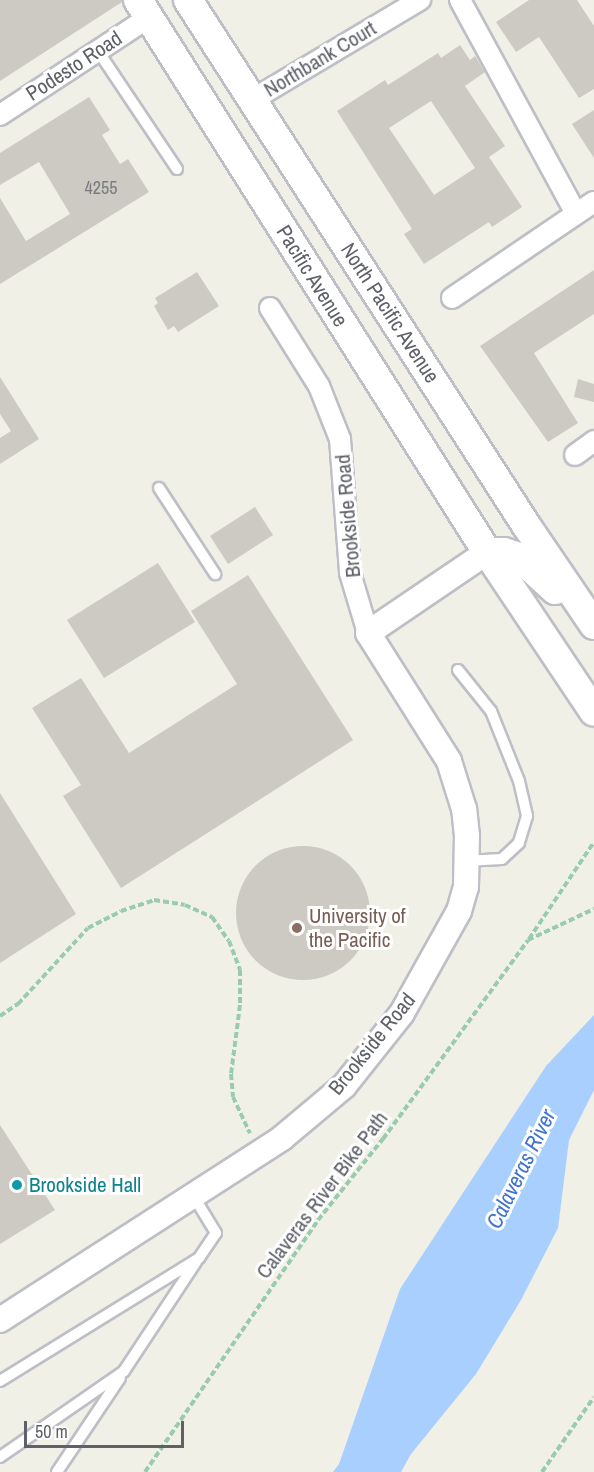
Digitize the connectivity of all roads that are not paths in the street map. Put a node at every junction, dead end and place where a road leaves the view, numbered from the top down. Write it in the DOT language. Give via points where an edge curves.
graph roads {
  1 [pos="188,0"];
  2 [pos="420,0"];
  3 [pos="460,0"];
  4 [pos="143,9"];
  5 [pos="98,51"];
  6 [pos="252,100"];
  7 [pos="0,114"];
  8 [pos="177,169"];
  9 [pos="594,202"];
  10 [pos="576,214"];
  11 [pos="452,298"];
  12 [pos="270,308"];
  13 [pos="594,441"];
  14 [pos="575,455"];
  15 [pos="159,488"];
  16 [pos="487,552"];
  17 [pos="215,574"];
  18 [pos="594,625"];
  19 [pos="594,631"];
  20 [pos="368,633"];
  21 [pos="458,670"];
  22 [pos="594,712"];
  23 [pos="469,861"];
  24 [pos="194,1197"];
  25 [pos="199,1258"];
  26 [pos="0,1320"];
  27 [pos="124,1371"];
  28 [pos="0,1382"];
  29 [pos="0,1457"];
  30 [pos="57,1472"];
  1 -- 6 [label="main road, North Pacific Avenue"];
  2 -- 6 [label="street, Northbank Court"];
  3 -- 10 [label="street"];
  4 -- 5 [label="street, Podesto Road"];
  4 -- 6 [label="main road" via="213,93 229,99"];
  4 -- 16 [label="main road, Pacific Avenue"];
  5 -- 7 [label="street, Podesto Road"];
  5 -- 8 [label="lane"];
  6 -- 18 [label="main road, North Pacific Avenue"];
  9 -- 10 [label="street"];
  10 -- 11 [label="street"];
  12 -- 20 [label="street, Brookside Road" via="319,386 340,439 350,573"];
  13 -- 14 [label="street"];
  15 -- 17 [label="lane"];
  16 -- 19 [label="main road" via="504,552 534,568"];
  16 -- 20 [label="street"];
  16 -- 22 [label="main road"];
  20 -- 23 [label="street, Brookside Road" via="449,761 464,809"];
  21 -- 23 [label="lane" via="491,711 519,781 527,816 519,843 502,859"];
  23 -- 24 [label="street, Brookside Road" via="459,911 402,1013 344,1086 262,1151"];
  24 -- 25 [label="lane" via="216,1233"];
  24 -- 26 [label="street, Brookside Road"];
  25 -- 27 [label="lane"];
  25 -- 28 [label="lane"];
  27 -- 29 [label="lane"];
  27 -- 30 [label="lane"];
}
